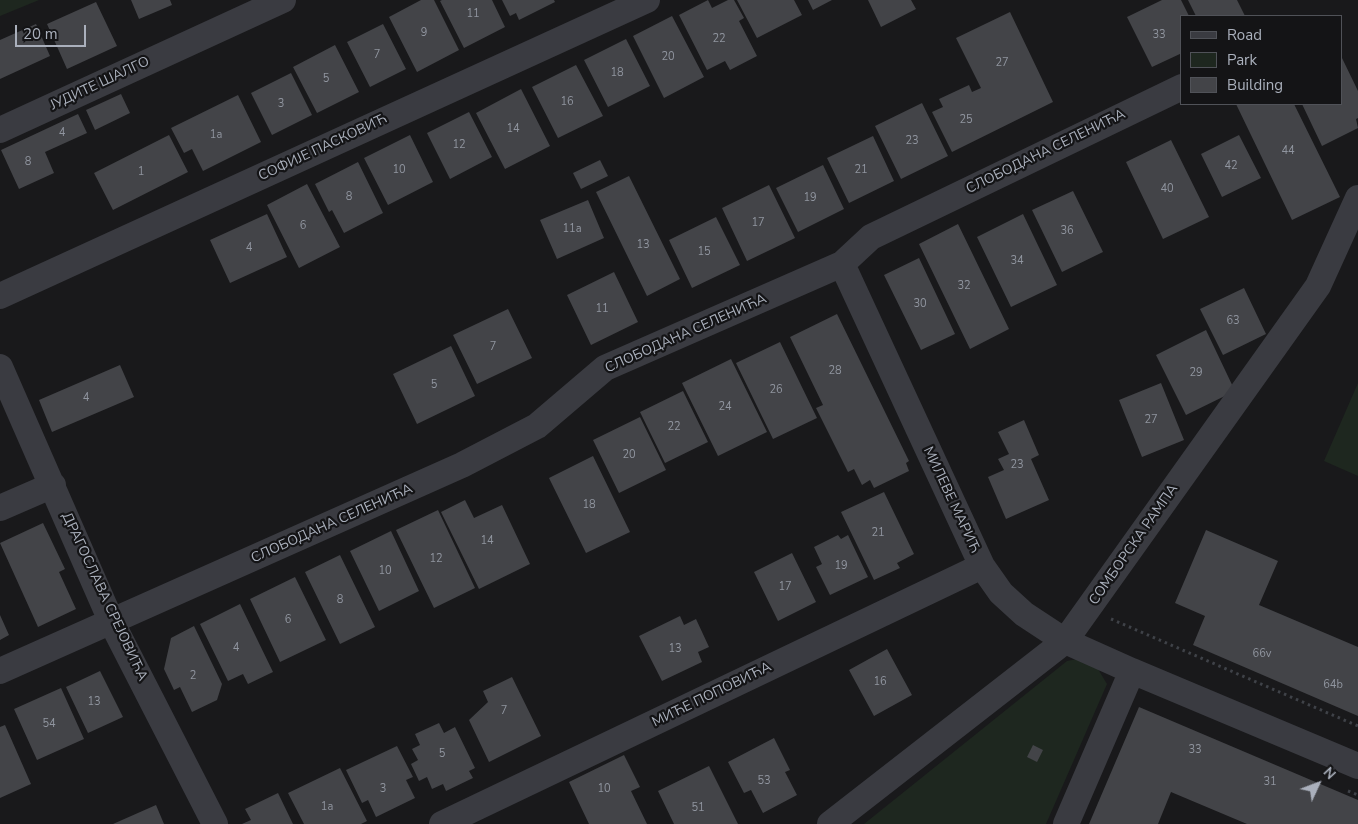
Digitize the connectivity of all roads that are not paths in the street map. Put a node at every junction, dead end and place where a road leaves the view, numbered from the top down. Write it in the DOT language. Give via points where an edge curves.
graph roads {
  1 [pos="282,0"];
  2 [pos="647,0"];
  3 [pos="1180,88"];
  4 [pos="0,130"];
  5 [pos="1358,198"];
  6 [pos="842,264"];
  7 [pos="0,296"];
  8 [pos="0,367"];
  9 [pos="52,485"];
  10 [pos="0,508"];
  11 [pos="982,566"];
  12 [pos="112,623"];
  13 [pos="1065,641"];
  14 [pos="0,671"];
  15 [pos="1132,671"];
  16 [pos="1358,766"];
  17 [pos="215,824"];
  18 [pos="442,824"];
  19 [pos="830,824"];
  20 [pos="1066,824"];
  1 -- 4 [label="street, ЈУДИТЕ ШАЛГО"];
  2 -- 7 [label="street, СОФИЈЕ ПАСКОВИЋ"];
  3 -- 6 [label="street, СЛОБОДАНА СЕЛЕНИЋА" via="872,237"];
  5 -- 13 [label="street, СОМБОРСКА РАМПА" via="1318,286"];
  6 -- 11 [label="street, МИЛЕВЕ МАРИЋ"];
  6 -- 12 [label="street, СЛОБОДАНА СЕЛЕНИЋА" via="605,368 537,426 462,465"];
  8 -- 9 [label="street, ДРАГОСЛАВА СРЕЈОВИЋА"];
  9 -- 10 [label="street"];
  9 -- 12 [label="street, ДРАГОСЛАВА СРЕЈОВИЋА"];
  11 -- 13 [label="street, МИЛЕВЕ МАРИЋ" via="1006,598"];
  11 -- 18 [label="street, МИЋЕ ПОПОВИЋА"];
  12 -- 14 [label="street, СЛОБОДАНА СЕЛЕНИЋА"];
  12 -- 17 [label="street, ДРАГОСЛАВА СРЕЈОВИЋА"];
  13 -- 15 [label="street, МИЛЕВЕ МАРИЋ"];
  13 -- 19 [label="street, СОМБОРСКА РАМПА"];
  15 -- 16 [label="street, МИЛЕВЕ МАРИЋ"];
  15 -- 20 [label="street"];
}
